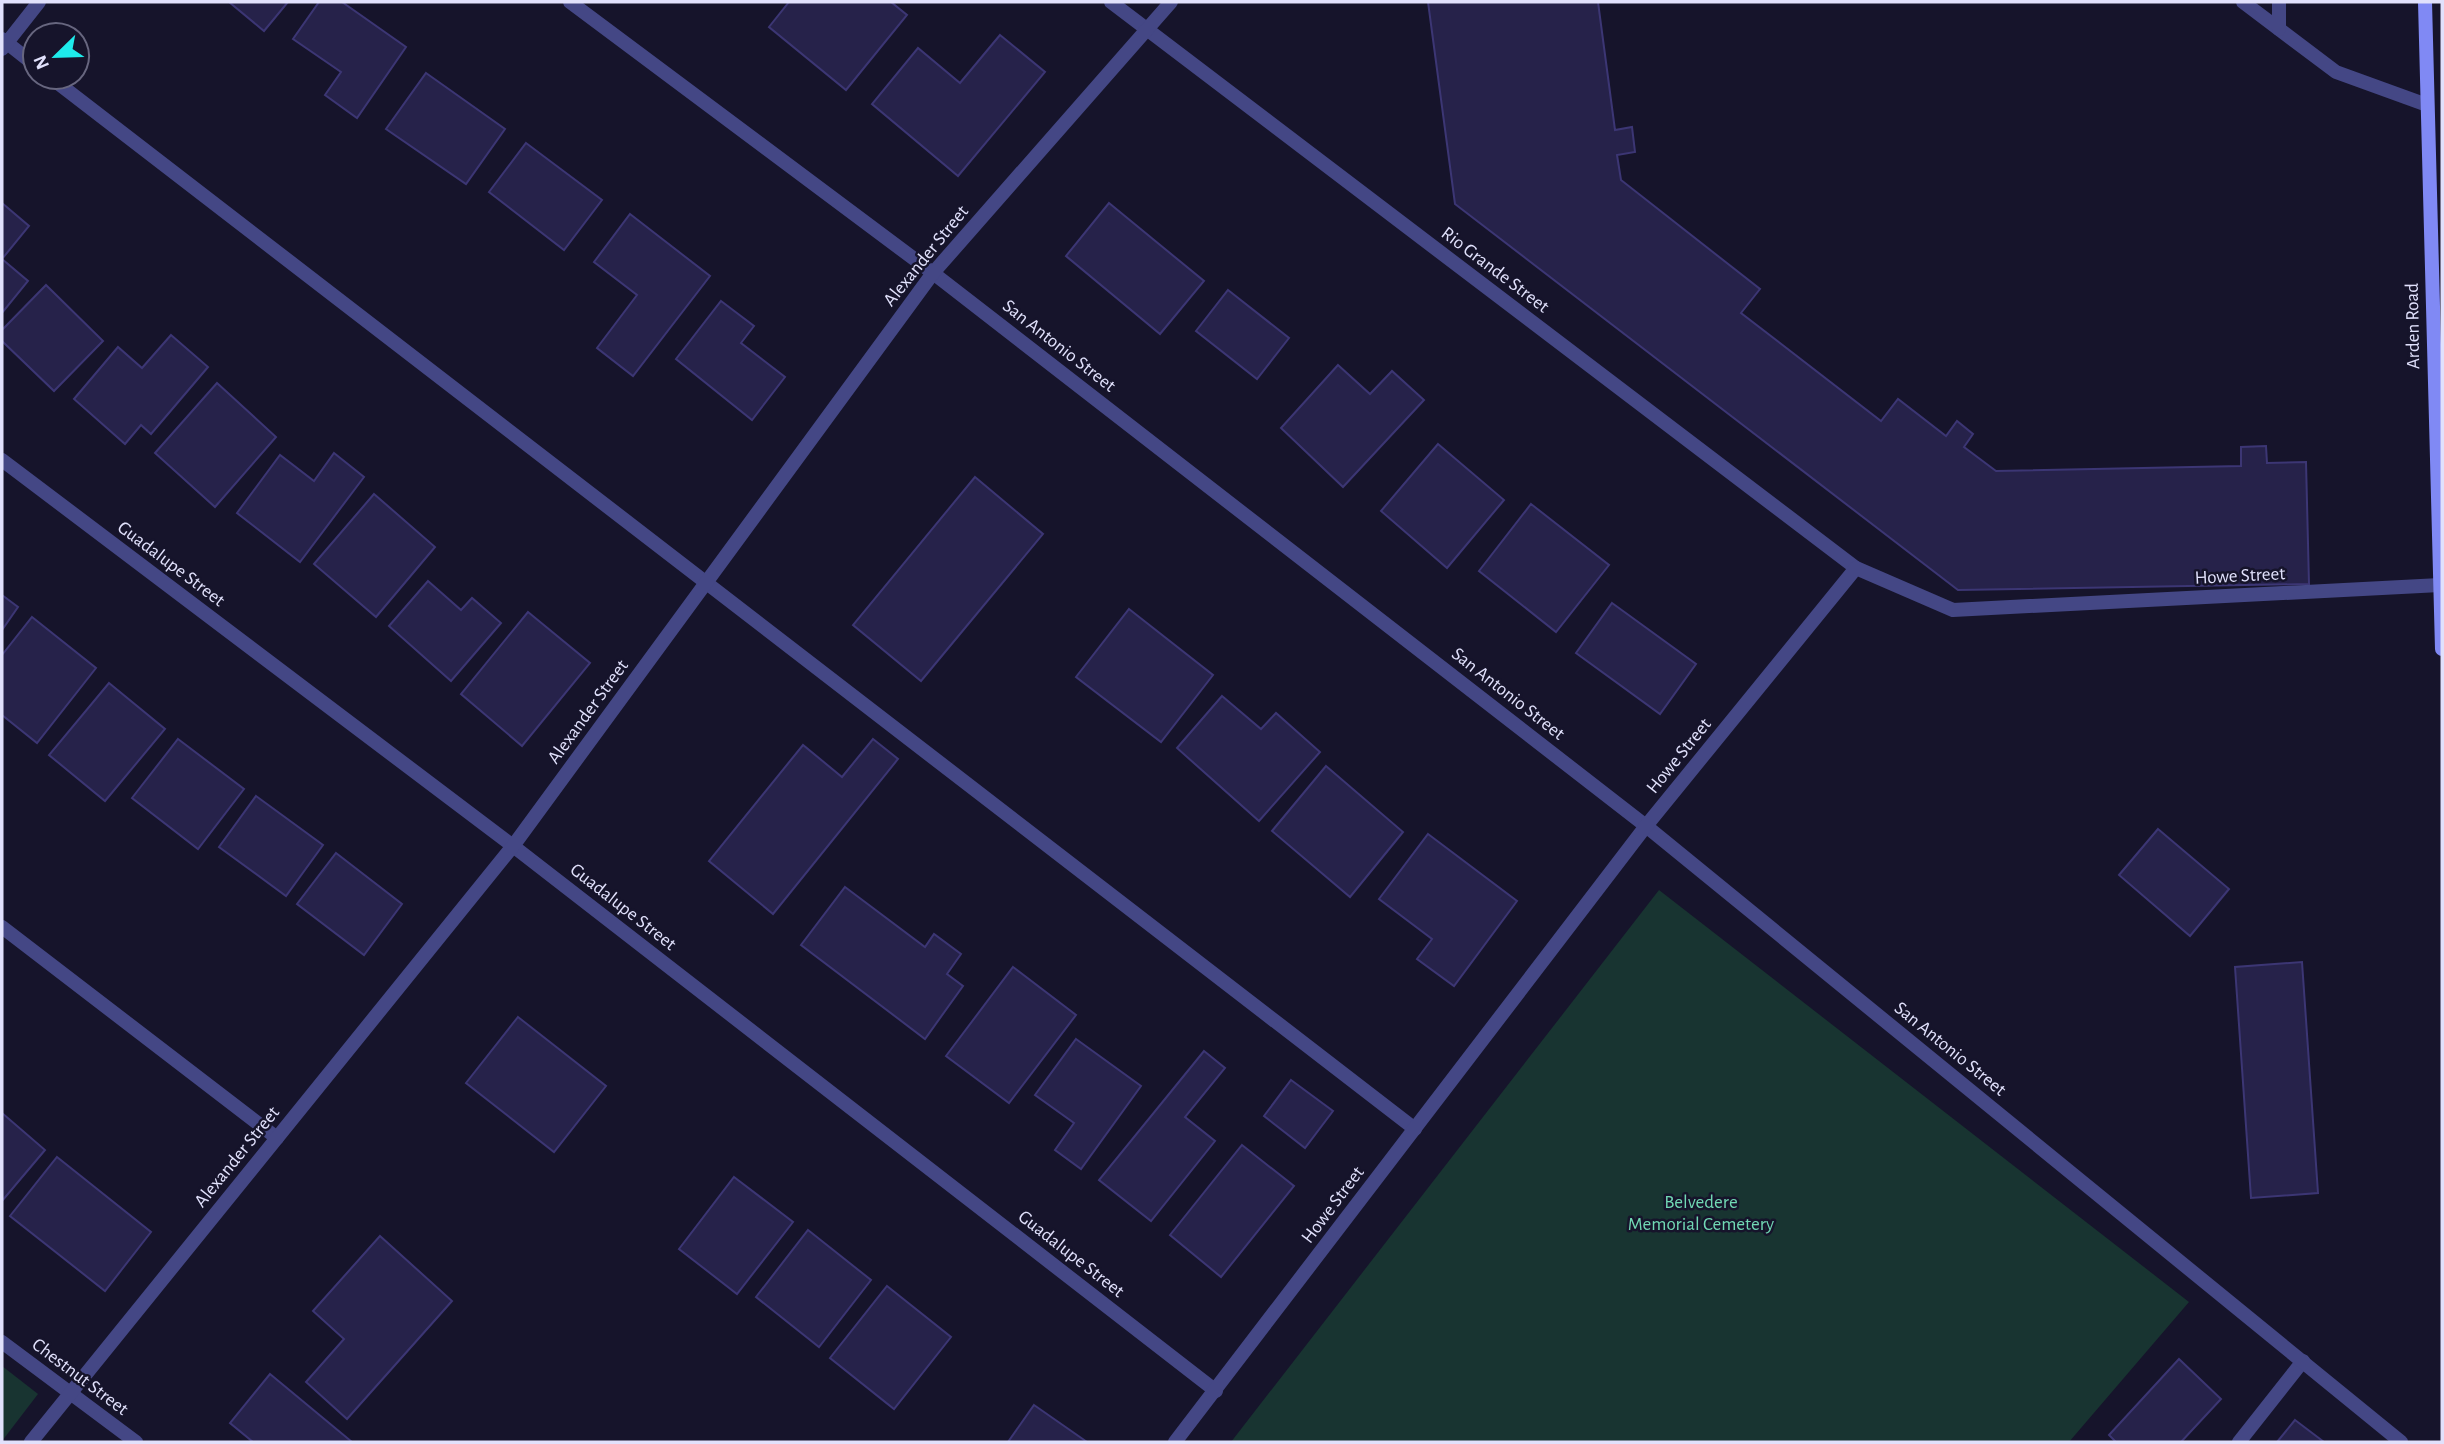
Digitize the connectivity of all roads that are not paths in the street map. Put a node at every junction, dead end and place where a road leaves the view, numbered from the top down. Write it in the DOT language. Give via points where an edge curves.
graph roads {
  1 [pos="39,2"];
  2 [pos="570,2"];
  3 [pos="1111,2"];
  4 [pos="1171,2"];
  5 [pos="2244,2"];
  6 [pos="2279,2"];
  7 [pos="2424,2"];
  8 [pos="2279,29"];
  9 [pos="1147,31"];
  10 [pos="3,44"];
  11 [pos="21,56"];
  12 [pos="68,91"];
  13 [pos="2427,105"];
  14 [pos="933,273"];
  15 [pos="2438,377"];
  16 [pos="2,460"];
  17 [pos="1856,568"];
  18 [pos="706,583"];
  19 [pos="2440,585"];
  20 [pos="2442,649"];
  21 [pos="1646,826"];
  22 [pos="513,846"];
  23 [pos="2,927"];
  24 [pos="1415,1129"];
  25 [pos="277,1138"];
  26 [pos="2,1342"];
  27 [pos="2303,1361"];
  28 [pos="1216,1391"];
  29 [pos="70,1393"];
  30 [pos="31,1442"];
  31 [pos="136,1442"];
  32 [pos="1175,1442"];
  33 [pos="2239,1442"];
  34 [pos="2401,1442"];
  1 -- 10 [label="street"];
  2 -- 14 [label="street, San Antonio Street"];
  3 -- 9 [label="street, Rio Grande Street"];
  4 -- 9 [label="street, Alexander Street"];
  5 -- 8 [label="street"];
  6 -- 8 [label="street"];
  7 -- 13 [label="main road, Arden Road"];
  8 -- 13 [label="street" via="2336,72"];
  9 -- 14 [label="street, Alexander Street"];
  9 -- 17 [label="street, Rio Grande Street"];
  10 -- 11 [label="street"];
  12 -- 18 [label="street"];
  13 -- 15 [label="main road, Arden Road"];
  14 -- 18 [label="street, Alexander Street"];
  14 -- 21 [label="street, San Antonio Street"];
  15 -- 19 [label="main road, Arden Road"];
  16 -- 22 [label="street, Guadalupe Street"];
  17 -- 19 [label="street, Howe Street" via="1953,610"];
  17 -- 21 [label="street, Howe Street"];
  18 -- 22 [label="street, Alexander Street"];
  18 -- 24 [label="street"];
  19 -- 20 [label="main road, Arden Road"];
  21 -- 24 [label="street, Howe Street"];
  21 -- 27 [label="street, San Antonio Street"];
  22 -- 25 [label="street, Alexander Street"];
  22 -- 28 [label="street, Guadalupe Street"];
  23 -- 25 [label="street"];
  24 -- 28 [label="street, Howe Street"];
  25 -- 29 [label="street, Alexander Street"];
  26 -- 29 [label="street, Chestnut Street"];
  27 -- 33 [label="street"];
  27 -- 34 [label="street, San Antonio Street"];
  28 -- 32 [label="street, Howe Street"];
  29 -- 30 [label="street, Alexander Street"];
  29 -- 31 [label="street, Chestnut Street"];
}
